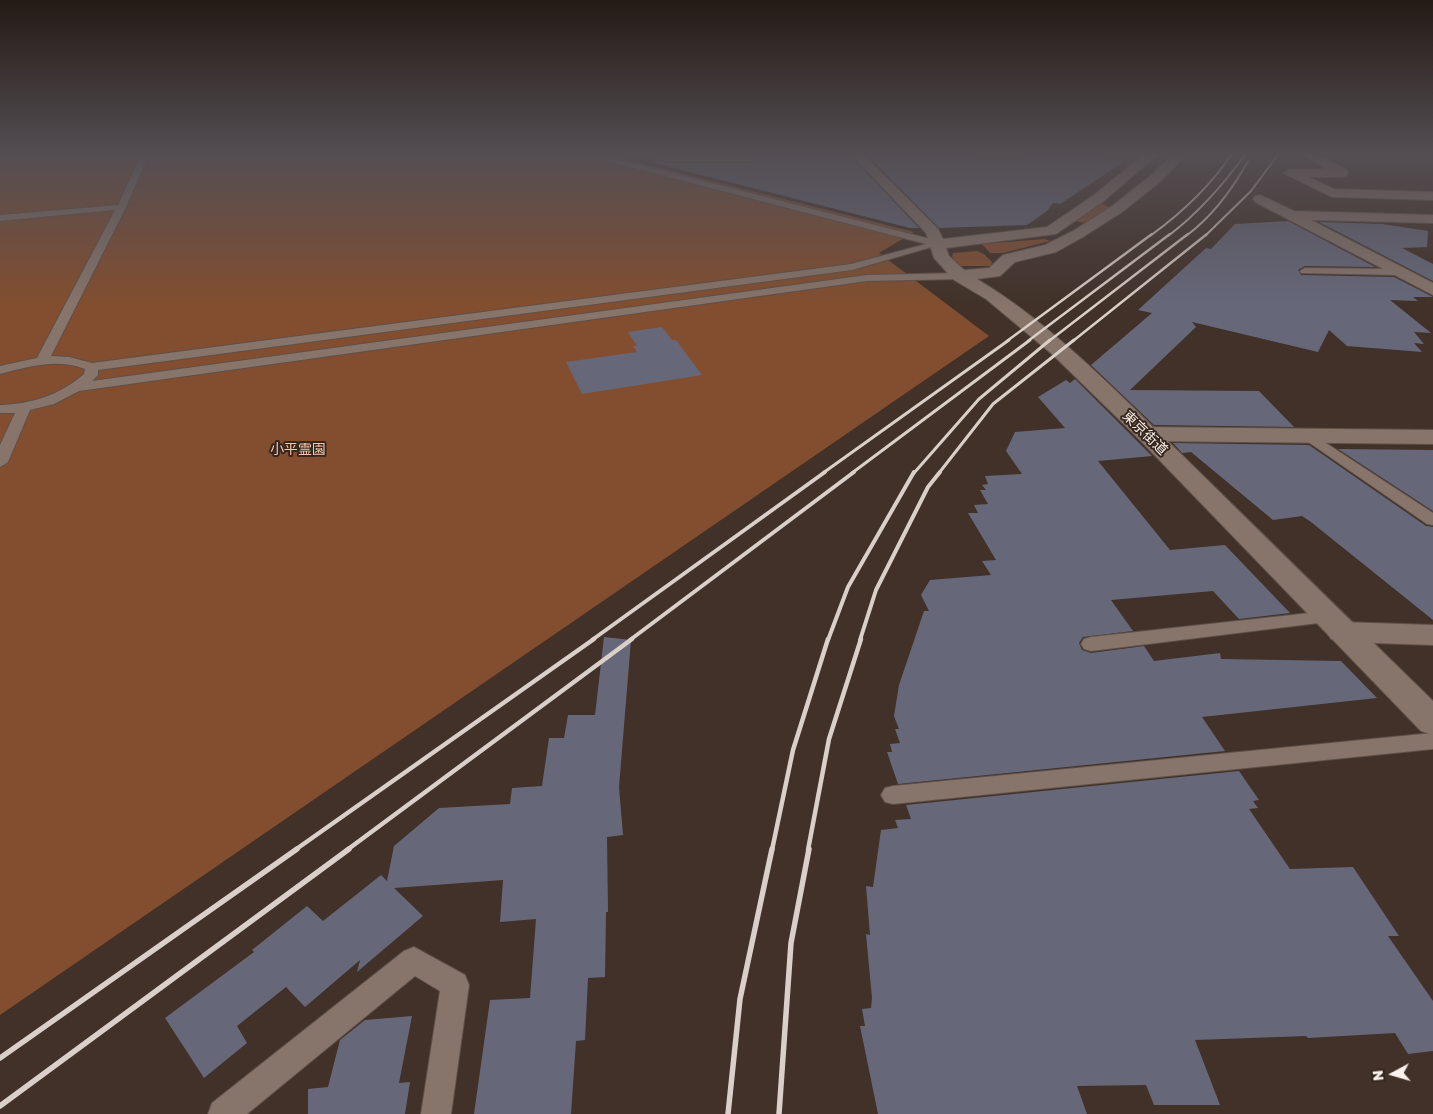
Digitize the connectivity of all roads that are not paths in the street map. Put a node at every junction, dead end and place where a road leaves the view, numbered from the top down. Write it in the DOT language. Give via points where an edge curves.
graph roads {
  1 [pos="122,204"];
  2 [pos="783,204"];
  3 [pos="906,204"];
  4 [pos="1090,204"];
  5 [pos="1123,204"];
  6 [pos="1270,204"];
  7 [pos="121,207"];
  8 [pos="1291,215"];
  9 [pos="0,218"];
  10 [pos="1431,221"];
  11 [pos="937,244"];
  12 [pos="1305,271"];
  13 [pos="1397,272"];
  14 [pos="960,276"];
  15 [pos="1433,290"];
  16 [pos="42,361"];
  17 [pos="91,367"];
  18 [pos="0,370"];
  19 [pos="79,387"];
  20 [pos="24,407"];
  21 [pos="0,408"];
  22 [pos="1147,434"];
  23 [pos="1309,436"];
  24 [pos="1433,437"];
  25 [pos="0,462"];
  26 [pos="1433,520"];
  27 [pos="1335,624"];
  28 [pos="1433,635"];
  29 [pos="1091,644"];
  30 [pos="1433,722"];
  31 [pos="1433,741"];
  32 [pos="893,794"];
  33 [pos="223,1114"];
  34 [pos="436,1114"];
  1 -- 7 [label="lane"];
  2 -- 11 [label="lane"];
  3 -- 11 [label="street, 東京街道" via="933,232"];
  4 -- 11 [label="street" via="1051,231"];
  5 -- 14 [label="street" via="1050,249 1009,258 994,272"];
  6 -- 8 [label="street"];
  7 -- 9 [label="lane"];
  7 -- 16 [label="lane"];
  8 -- 10 [label="street"];
  8 -- 13 [label="street"];
  11 -- 14 [label="street, 東京街道" via="942,258"];
  11 -- 17 [label="lane" via="852,267"];
  12 -- 13 [label="lane"];
  13 -- 15 [label="street"];
  14 -- 19 [label="lane" via="867,278"];
  14 -- 22 [label="street, 東京街道" via="992,295 1060,351"];
  16 -- 17 [label="lane" via="80,361"];
  16 -- 18 [label="lane"];
  17 -- 19 [label="lane" via="91,375"];
  19 -- 20 [label="lane" via="54,399"];
  20 -- 21 [label="lane"];
  20 -- 25 [label="lane"];
  22 -- 23 [label="street"];
  22 -- 27 [label="street, 東京街道"];
  23 -- 24 [label="street"];
  23 -- 26 [label="lane"];
  27 -- 28 [label="street"];
  27 -- 29 [label="lane"];
  27 -- 30 [label="street, 東京街道"];
  31 -- 32 [label="lane"];
  33 -- 34 [label="lane" via="414,960 455,985"];
}
